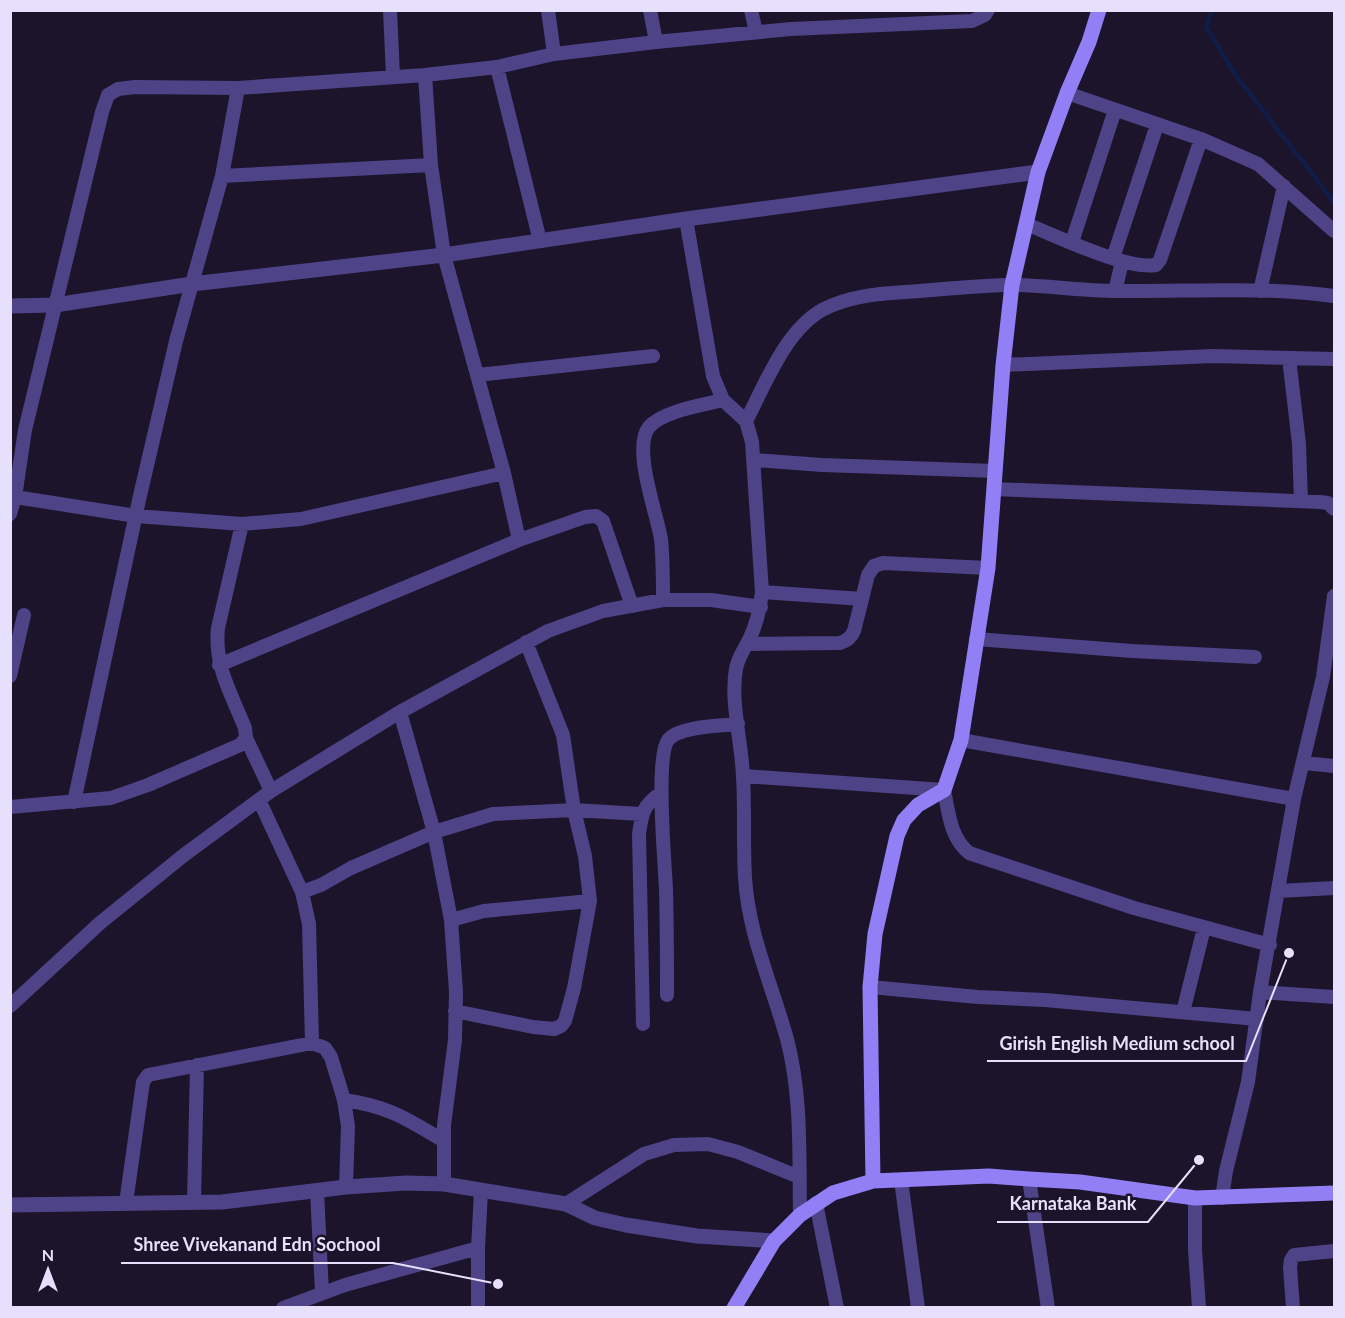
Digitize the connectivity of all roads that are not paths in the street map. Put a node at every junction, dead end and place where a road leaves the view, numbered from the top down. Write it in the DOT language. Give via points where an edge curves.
graph roads {
  1 [pos="390,10"];
  2 [pos="548,10"];
  3 [pos="650,10"];
  4 [pos="751,10"];
  5 [pos="988,10"];
  6 [pos="1099,10"];
  7 [pos="756,32"];
  8 [pos="656,42"];
  9 [pos="554,54"];
  10 [pos="497,67"];
  11 [pos="425,75"];
  12 [pos="393,76"];
  13 [pos="238,88"];
  14 [pos="1067,93"];
  15 [pos="1115,110"];
  16 [pos="1157,125"];
  17 [pos="1201,140"];
  18 [pos="431,165"];
  19 [pos="1038,172"];
  20 [pos="222,176"];
  21 [pos="1284,186"];
  22 [pos="686,219"];
  23 [pos="1026,224"];
  24 [pos="1335,231"];
  25 [pos="540,241"];
  26 [pos="1072,242"];
  27 [pos="444,255"];
  28 [pos="1118,260"];
  29 [pos="192,284"];
  30 [pos="1012,285"];
  31 [pos="1115,291"];
  32 [pos="1260,291"];
  33 [pos="1335,296"];
  34 [pos="55,304"];
  35 [pos="10,306"];
  36 [pos="653,356"];
  37 [pos="1289,358"];
  38 [pos="1335,359"];
  39 [pos="1003,365"];
  40 [pos="477,375"];
  41 [pos="723,400"];
  42 [pos="746,422"];
  43 [pos="754,460"];
  44 [pos="995,471"];
  45 [pos="504,473"];
  46 [pos="994,489"];
  47 [pos="15,497"];
  48 [pos="1301,501"];
  49 [pos="1335,509"];
  50 [pos="10,514"];
  51 [pos="136,516"];
  52 [pos="242,524"];
  53 [pos="519,540"];
  54 [pos="988,568"];
  55 [pos="762,592"];
  56 [pos="1335,596"];
  57 [pos="862,599"];
  58 [pos="663,600"];
  59 [pos="632,606"];
  60 [pos="760,607"];
  61 [pos="24,615"];
  62 [pos="976,639"];
  63 [pos="526,642"];
  64 [pos="747,644"];
  65 [pos="1255,657"];
  66 [pos="219,665"];
  67 [pos="10,676"];
  68 [pos="1329,677"];
  69 [pos="400,712"];
  70 [pos="738,724"];
  71 [pos="246,738"];
  72 [pos="961,740"];
  73 [pos="1304,763"];
  74 [pos="1335,766"];
  75 [pos="743,776"];
  76 [pos="944,790"];
  77 [pos="661,793"];
  78 [pos="265,796"];
  79 [pos="1294,799"];
  80 [pos="74,802"];
  81 [pos="10,807"];
  82 [pos="574,810"];
  83 [pos="641,814"];
  84 [pos="434,832"];
  85 [pos="1335,888"];
  86 [pos="1279,891"];
  87 [pos="302,892"];
  88 [pos="590,901"];
  89 [pos="451,920"];
  90 [pos="1204,927"];
  91 [pos="1270,945"];
  92 [pos="870,987"];
  93 [pos="1260,992"];
  94 [pos="667,995"];
  95 [pos="1335,997"];
  96 [pos="10,1005"];
  97 [pos="455,1011"];
  98 [pos="1183,1012"];
  99 [pos="1257,1019"];
  100 [pos="643,1024"];
  101 [pos="312,1042"];
  102 [pos="197,1065"];
  103 [pos="344,1100"];
  104 [pos="444,1141"];
  105 [pos="799,1177"];
  106 [pos="1029,1179"];
  107 [pos="873,1180"];
  108 [pos="901,1180"];
  109 [pos="444,1184"];
  110 [pos="346,1187"];
  111 [pos="317,1191"];
  112 [pos="481,1191"];
  113 [pos="1335,1193"];
  114 [pos="1195,1198"];
  115 [pos="1222,1198"];
  116 [pos="194,1202"];
  117 [pos="126,1203"];
  118 [pos="816,1203"];
  119 [pos="566,1204"];
  120 [pos="10,1205"];
  121 [pos="800,1215"];
  122 [pos="774,1241"];
  123 [pos="477,1248"];
  124 [pos="1335,1251"];
  125 [pos="322,1293"];
  126 [pos="1194,1307"];
  127 [pos="283,1308"];
  128 [pos="478,1308"];
  129 [pos="734,1308"];
  130 [pos="837,1308"];
  131 [pos="918,1308"];
  132 [pos="1048,1308"];
  133 [pos="1293,1308"];
  1 -- 12 [label="street"];
  2 -- 9 [label="street"];
  3 -- 8 [label="street"];
  4 -- 7 [label="street"];
  5 -- 7 [label="street" via="972,21"];
  6 -- 14 [label="main road"];
  7 -- 8 [label="street"];
  8 -- 9 [label="street"];
  9 -- 10 [label="street"];
  10 -- 11 [label="street"];
  10 -- 25 [label="street"];
  11 -- 12 [label="street"];
  11 -- 18 [label="street"];
  12 -- 13 [label="street"];
  13 -- 20 [label="street"];
  13 -- 34 [label="street" via="135,87 108,95"];
  14 -- 15 [label="street"];
  14 -- 19 [label="main road"];
  15 -- 16 [label="street"];
  15 -- 26 [label="street"];
  16 -- 17 [label="street"];
  16 -- 28 [label="street"];
  17 -- 21 [label="street" via="1258,164"];
  17 -- 28 [label="street" via="1160,260 1149,266"];
  18 -- 20 [label="street"];
  18 -- 27 [label="street"];
  19 -- 22 [label="street"];
  19 -- 23 [label="main road"];
  20 -- 29 [label="street"];
  21 -- 24 [label="street"];
  21 -- 32 [label="street"];
  22 -- 25 [label="street"];
  22 -- 41 [label="street" via="713,376"];
  23 -- 26 [label="street"];
  23 -- 30 [label="main road"];
  25 -- 27 [label="street"];
  26 -- 28 [label="street"];
  27 -- 29 [label="street"];
  27 -- 40 [label="street"];
  28 -- 31 [label="street"];
  29 -- 34 [label="street"];
  29 -- 51 [label="street"];
  30 -- 31 [label="street"];
  30 -- 39 [label="main road"];
  30 -- 42 [label="street" via="872,295 822,310 788,342"];
  31 -- 32 [label="street"];
  32 -- 33 [label="street"];
  34 -- 35 [label="street"];
  34 -- 47 [label="street" via="25,430"];
  36 -- 40 [label="street"];
  37 -- 38 [label="street"];
  37 -- 39 [label="street" via="1213,356"];
  37 -- 48 [label="street"];
  39 -- 44 [label="main road"];
  40 -- 45 [label="street"];
  41 -- 42 [label="street"];
  41 -- 58 [label="street" via="657,420 648,427 644,438 644,459 660,537"];
  42 -- 43 [label="street"];
  43 -- 44 [label="street"];
  43 -- 55 [label="street"];
  44 -- 46 [label="main road"];
  45 -- 52 [label="street" via="301,519"];
  45 -- 53 [label="street"];
  46 -- 48 [label="street"];
  46 -- 54 [label="main road"];
  47 -- 50 [label="street"];
  47 -- 51 [label="street"];
  48 -- 49 [label="street" via="1328,503"];
  51 -- 52 [label="street"];
  51 -- 80 [label="street"];
  52 -- 66 [label="street" via="218,628"];
  53 -- 59 [label="street" via="596,516 603,521"];
  53 -- 66 [label="street"];
  54 -- 57 [label="street" via="884,563 874,566 868,575"];
  54 -- 62 [label="main road"];
  55 -- 57 [label="street"];
  55 -- 60 [label="street"];
  56 -- 68 [label="street"];
  57 -- 64 [label="street" via="854,631 846,641"];
  58 -- 59 [label="street"];
  58 -- 60 [label="street" via="711,600"];
  59 -- 63 [label="street" via="585,617"];
  60 -- 64 [label="street"];
  61 -- 67 [label="street"];
  62 -- 65 [label="street"];
  62 -- 72 [label="main road"];
  63 -- 69 [label="street"];
  63 -- 82 [label="street" via="563,735"];
  64 -- 70 [label="street" via="736,669"];
  66 -- 71 [label="street"];
  68 -- 73 [label="street"];
  69 -- 78 [label="street"];
  69 -- 84 [label="street"];
  70 -- 75 [label="street"];
  70 -- 77 [label="street" via="675,734 667,742"];
  71 -- 78 [label="street"];
  71 -- 80 [label="street" via="240,745 148,785 111,798"];
  72 -- 76 [label="main road"];
  72 -- 79 [label="street"];
  73 -- 74 [label="street"];
  73 -- 79 [label="street"];
  75 -- 76 [label="street"];
  75 -- 105 [label="street" via="745,878 766,974 787,1040 800,1112"];
  76 -- 90 [label="street" via="952,832 969,853"];
  76 -- 92 [label="main road" via="918,804 897,836 875,934"];
  77 -- 83 [label="street" via="649,801"];
  77 -- 94 [label="street"];
  78 -- 87 [label="street"];
  78 -- 96 [label="street" via="100,923"];
  79 -- 86 [label="street"];
  80 -- 81 [label="street"];
  82 -- 83 [label="street"];
  82 -- 84 [label="street" via="494,814"];
  82 -- 88 [label="street"];
  83 -- 100 [label="street"];
  84 -- 87 [label="street"];
  84 -- 89 [label="street"];
  85 -- 86 [label="street"];
  86 -- 91 [label="street"];
  87 -- 101 [label="street" via="309,924"];
  88 -- 89 [label="street" via="484,911"];
  88 -- 97 [label="street" via="574,988 566,1021 561,1026 540,1028"];
  89 -- 97 [label="street"];
  90 -- 91 [label="street"];
  90 -- 98 [label="street"];
  91 -- 93 [label="street"];
  92 -- 98 [label="street"];
  92 -- 107 [label="main road"];
  93 -- 95 [label="street"];
  93 -- 99 [label="street"];
  97 -- 104 [label="street"];
  98 -- 99 [label="street"];
  99 -- 115 [label="street" via="1248,1082"];
  101 -- 102 [label="street"];
  101 -- 103 [label="street" via="325,1048 331,1057"];
  102 -- 116 [label="street"];
  102 -- 117 [label="street" via="158,1071 143,1082"];
  103 -- 104 [label="street" via="396,1112"];
  103 -- 110 [label="street" via="348,1126"];
  104 -- 109 [label="street"];
  105 -- 119 [label="street" via="708,1144 674,1145 645,1154"];
  105 -- 121 [label="street"];
  106 -- 108 [label="main road" via="989,1176"];
  106 -- 114 [label="main road"];
  106 -- 132 [label="street"];
  107 -- 108 [label="main road"];
  107 -- 118 [label="main road"];
  108 -- 131 [label="street"];
  109 -- 110 [label="street"];
  109 -- 112 [label="street"];
  110 -- 111 [label="street"];
  111 -- 116 [label="street"];
  111 -- 125 [label="street"];
  112 -- 119 [label="street"];
  112 -- 123 [label="street"];
  113 -- 115 [label="main road"];
  114 -- 115 [label="main road"];
  114 -- 126 [label="street"];
  116 -- 117 [label="street"];
  117 -- 120 [label="street"];
  118 -- 121 [label="main road"];
  118 -- 130 [label="street"];
  119 -- 122 [label="street" via="595,1218 626,1225 697,1236"];
  121 -- 122 [label="main road"];
  122 -- 129 [label="main road"];
  123 -- 125 [label="street"];
  123 -- 128 [label="street"];
  124 -- 133 [label="street" via="1294,1256 1290,1267"];
  125 -- 127 [label="street"];
}
